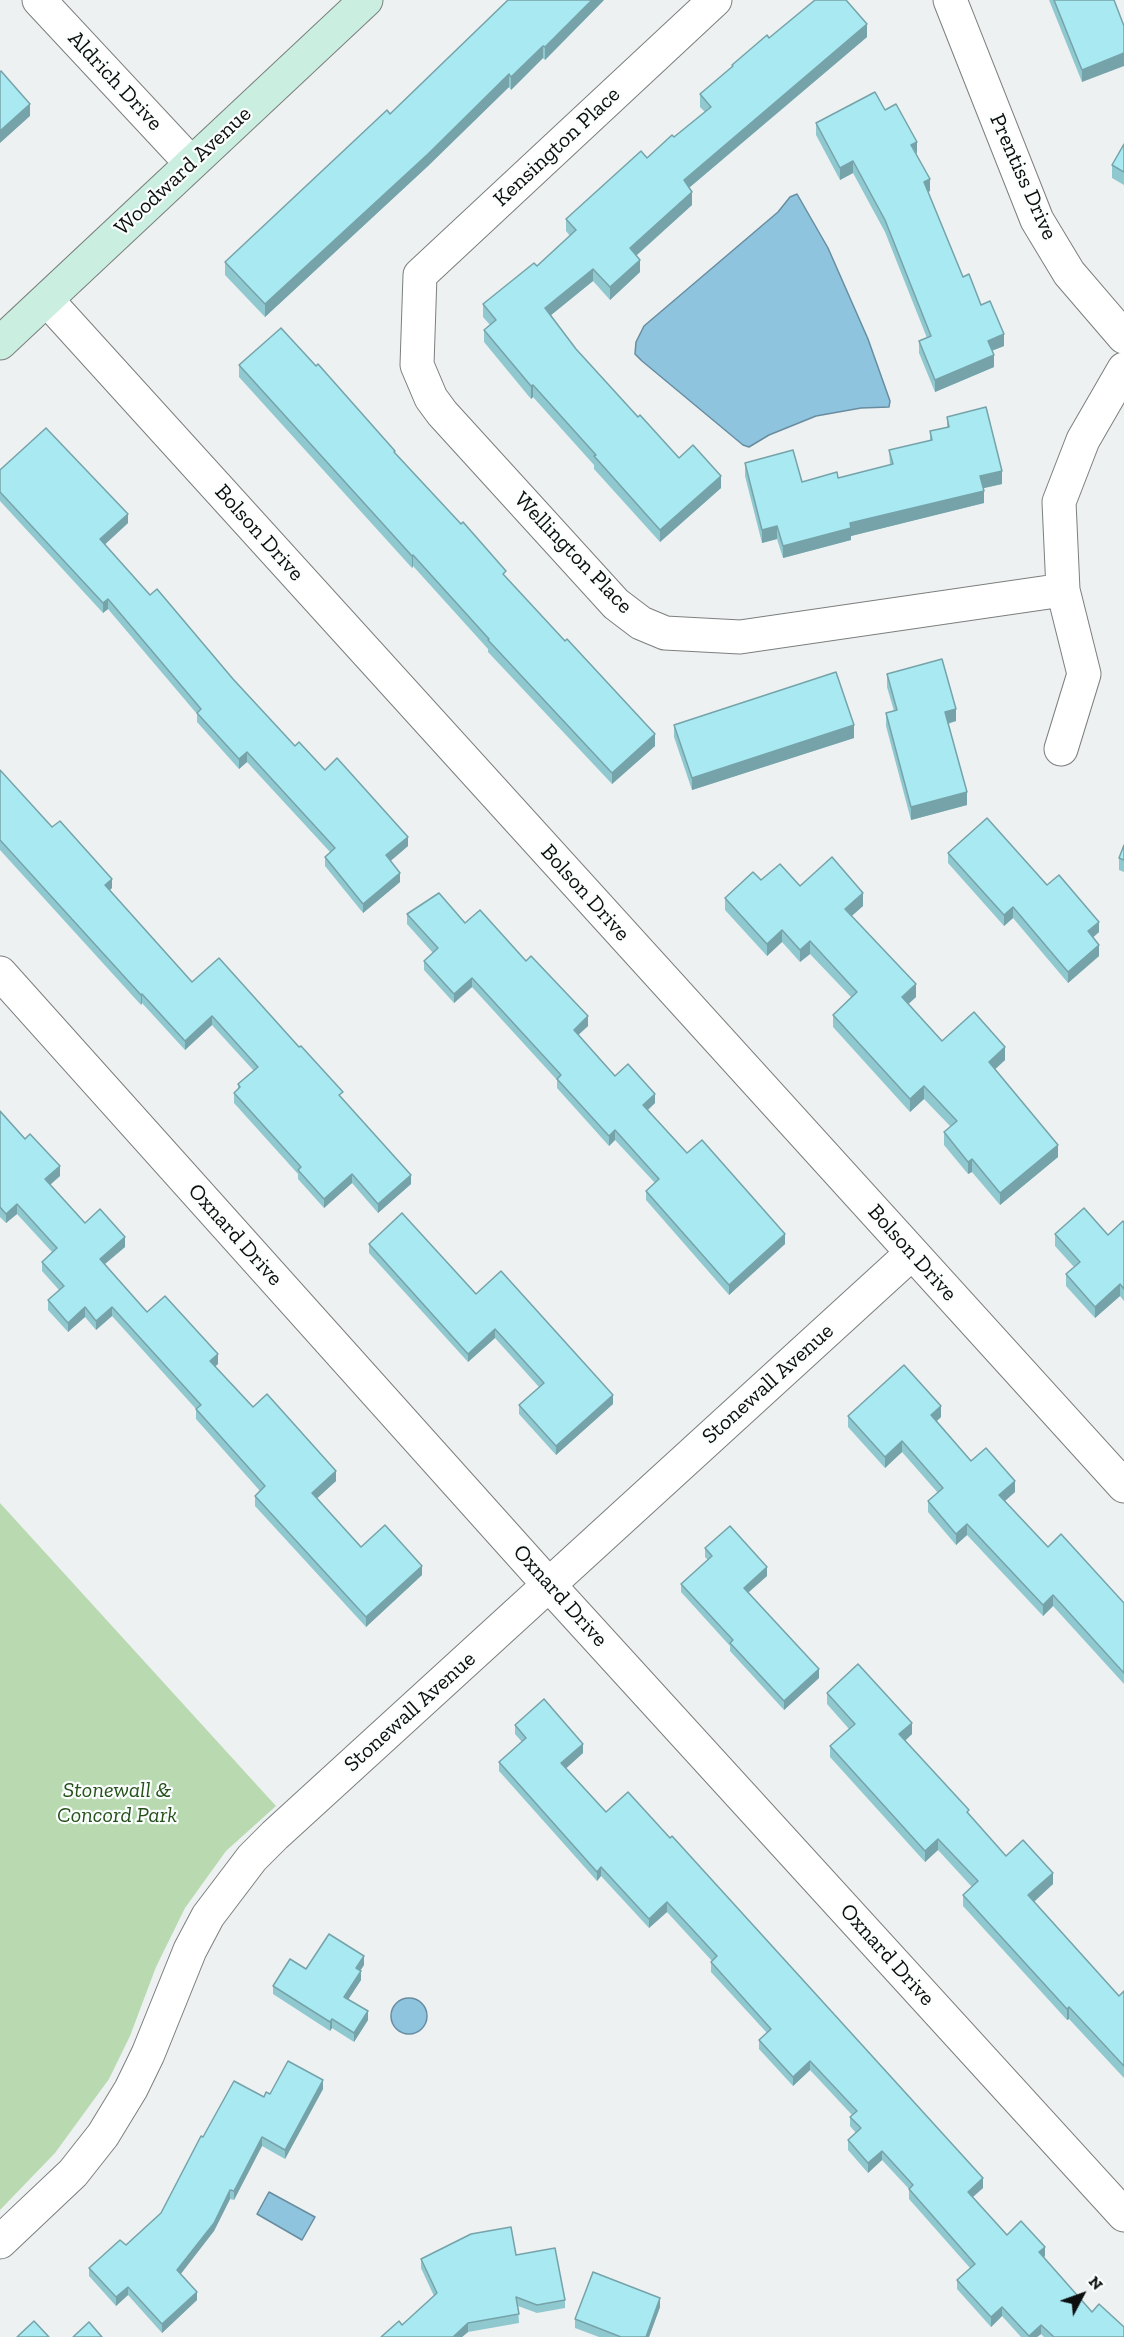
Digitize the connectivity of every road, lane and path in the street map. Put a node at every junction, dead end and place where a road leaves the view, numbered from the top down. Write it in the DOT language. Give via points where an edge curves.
graph roads {
  1 [pos="39,0"];
  2 [pos="366,0"];
  3 [pos="715,0"];
  4 [pos="950,0"];
  5 [pos="191,163"];
  6 [pos="47,300"];
  7 [pos="419,302"];
  8 [pos="1124,337"];
  9 [pos="0,343"];
  10 [pos="1124,369"];
  11 [pos="1063,590"];
  12 [pos="1061,749"];
  13 [pos="0,973"];
  14 [pos="912,1253"];
  15 [pos="1124,1486"];
  16 [pos="549,1585"];
  17 [pos="1124,2216"];
  18 [pos="0,2242"];
  1 -- 5 [label="street, Aldrich Drive"];
  2 -- 5 [label="main road, Woodward Avenue"];
  3 -- 7 [label="street, Kensington Place" via="420,275"];
  4 -- 8 [label="street, Prentiss Drive" via="1037,220 1069,273"];
  5 -- 6 [label="main road, Woodward Avenue"];
  6 -- 9 [label="main road, Woodward Avenue"];
  6 -- 14 [label="street, Bolson Drive"];
  7 -- 11 [label="street, Wellington Place" via="417,365 431,398 616,604 641,623 665,633 740,637"];
  10 -- 11 [label="street" via="1083,440 1059,502"];
  11 -- 12 [label="street" via="1084,674"];
  13 -- 16 [label="street, Oxnard Drive"];
  14 -- 15 [label="street, Bolson Drive"];
  14 -- 16 [label="street, Stonewall Avenue"];
  16 -- 17 [label="street, Oxnard Drive"];
  16 -- 18 [label="street, Stonewall Avenue" via="252,1858 208,1916 189,1950 148,2054 103,2134 73,2173"];
}
